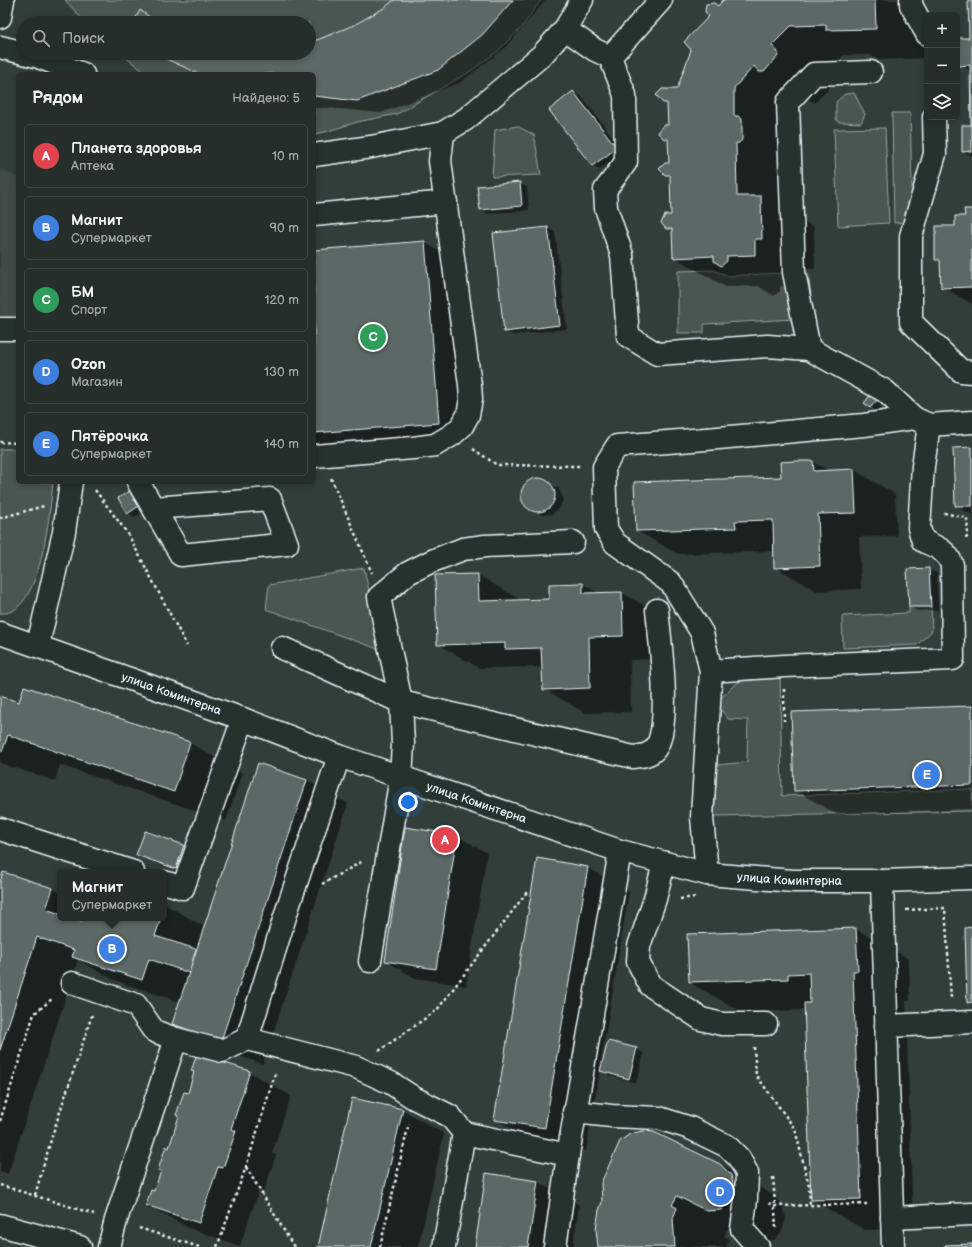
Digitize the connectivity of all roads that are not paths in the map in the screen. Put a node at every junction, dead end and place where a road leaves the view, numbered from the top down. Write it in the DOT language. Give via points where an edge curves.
graph roads {
  1 [pos="3,0"];
  2 [pos="582,0"];
  3 [pos="661,0"];
  4 [pos="911,0"];
  5 [pos="0,17"];
  6 [pos="566,29"];
  7 [pos="924,29"];
  8 [pos="0,47"];
  9 [pos="16,55"];
  10 [pos="610,57"];
  11 [pos="26,60"];
  12 [pos="36,65"];
  13 [pos="73,72"];
  14 [pos="871,72"];
  15 [pos="934,120"];
  16 [pos="443,133"];
  17 [pos="316,155"];
  18 [pos="446,202"];
  19 [pos="316,214"];
  20 [pos="0,329"];
  21 [pos="16,329"];
  22 [pos="809,349"];
  23 [pos="972,372"];
  24 [pos="922,422"];
  25 [pos="972,422"];
  26 [pos="318,456"];
  27 [pos="70,484"];
  28 [pos="139,484"];
  29 [pos="154,508"];
  30 [pos="573,542"];
  31 [pos="657,610"];
  32 [pos="0,632"];
  33 [pos="38,645"];
  34 [pos="282,648"];
  35 [pos="711,671"];
  36 [pos="401,702"];
  37 [pos="243,719"];
  38 [pos="339,756"];
  39 [pos="401,777"];
  40 [pos="0,829"];
  41 [pos="620,851"];
  42 [pos="664,863"];
  43 [pos="124,869"];
  44 [pos="707,874"];
  45 [pos="972,878"];
  46 [pos="882,881"];
  47 [pos="167,883"];
  48 [pos="370,962"];
  49 [pos="72,983"];
  50 [pos="962,1022"];
  51 [pos="766,1024"];
  52 [pos="886,1026"];
  53 [pos="176,1038"];
  54 [pos="247,1039"];
  55 [pos="574,1112"];
  56 [pos="464,1133"];
  57 [pos="568,1155"];
  58 [pos="972,1214"];
  59 [pos="892,1218"];
  60 [pos="0,1225"];
  61 [pos="36,1241"];
  62 [pos="80,1247"];
  63 [pos="109,1247"];
  64 [pos="444,1247"];
  65 [pos="555,1247"];
  66 [pos="758,1247"];
  67 [pos="893,1247"];
  1 -- 5 [label="street"];
  2 -- 6 [label="street"];
  3 -- 10 [label="street"];
  4 -- 7 [label="street" via="911,6"];
  6 -- 10 [label="street" via="595,50"];
  6 -- 16 [label="street" via="542,55 466,119"];
  8 -- 9 [label="street"];
  10 -- 22 [label="street" via="625,95 626,162 605,190 606,208 622,255 628,336 657,354 767,346"];
  11 -- 12 [label="street"];
  12 -- 13 [label="street"];
  14 -- 22 [label="street" via="814,74 788,102 794,272"];
  15 -- 23 [label="street" via="935,154 911,236 911,322 961,371"];
  16 -- 17 [label="street"];
  16 -- 18 [label="street" via="440,161"];
  18 -- 19 [label="street"];
  18 -- 26 [label="street" via="471,399 468,415 462,426 435,445"];
  20 -- 21 [label="street"];
  22 -- 24 [label="street" via="885,391"];
  24 -- 25 [label="street"];
  24 -- 35 [label="street" via="923,466 919,528 923,541 949,556 952,565 953,659"];
  24 -- 35 [label="street" via="617,446 604,467 606,529 615,543 671,583 702,633"];
  27 -- 33 [label="street" via="64,532"];
  28 -- 29 [label="street"];
  29 -- 29 [label="street" via="270,499 287,544 181,555"];
  30 -- 36 [label="street" via="463,549 408,573 379,597"];
  31 -- 36 [label="street" via="664,694 663,719 661,736 655,749 645,756 633,757"];
  32 -- 33 [label="street, улица Коминтерна"];
  33 -- 37 [label="street, улица Коминтерна"];
  34 -- 36 [label="street"];
  35 -- 44 [label="street" via="702,817"];
  36 -- 39 [label="street"];
  37 -- 38 [label="street, улица Коминтерна"];
  37 -- 47 [label="street" via="183,888"];
  38 -- 39 [label="street, улица Коминтерна"];
  38 -- 54 [label="street"];
  39 -- 41 [label="street, улица Коминтерна"];
  39 -- 48 [label="street"];
  40 -- 43 [label="street"];
  41 -- 42 [label="street, улица Коминтерна"];
  41 -- 55 [label="street"];
  42 -- 44 [label="street, улица Коминтерна"];
  42 -- 51 [label="street" via="639,946 638,962 650,985 701,1019 722,1024"];
  44 -- 46 [label="street, улица Коминтерна" via="793,881"];
  45 -- 46 [label="street, улица Коминтерна"];
  46 -- 52 [label="street"];
  49 -- 53 [label="street" via="136,1005 154,1031"];
  50 -- 52 [label="street"];
  52 -- 59 [label="street"];
  53 -- 54 [label="street" via="222,1051"];
  53 -- 63 [label="street"];
  54 -- 56 [label="street" via="356,1067 450,1116"];
  55 -- 57 [label="street"];
  55 -- 66 [label="street" via="659,1118 690,1128 727,1146 747,1173 742,1230"];
  56 -- 57 [label="street"];
  56 -- 64 [label="street"];
  57 -- 65 [label="street"];
  58 -- 59 [label="street"];
  59 -- 67 [label="street"];
  60 -- 61 [label="street"];
  61 -- 62 [label="street"];
}
